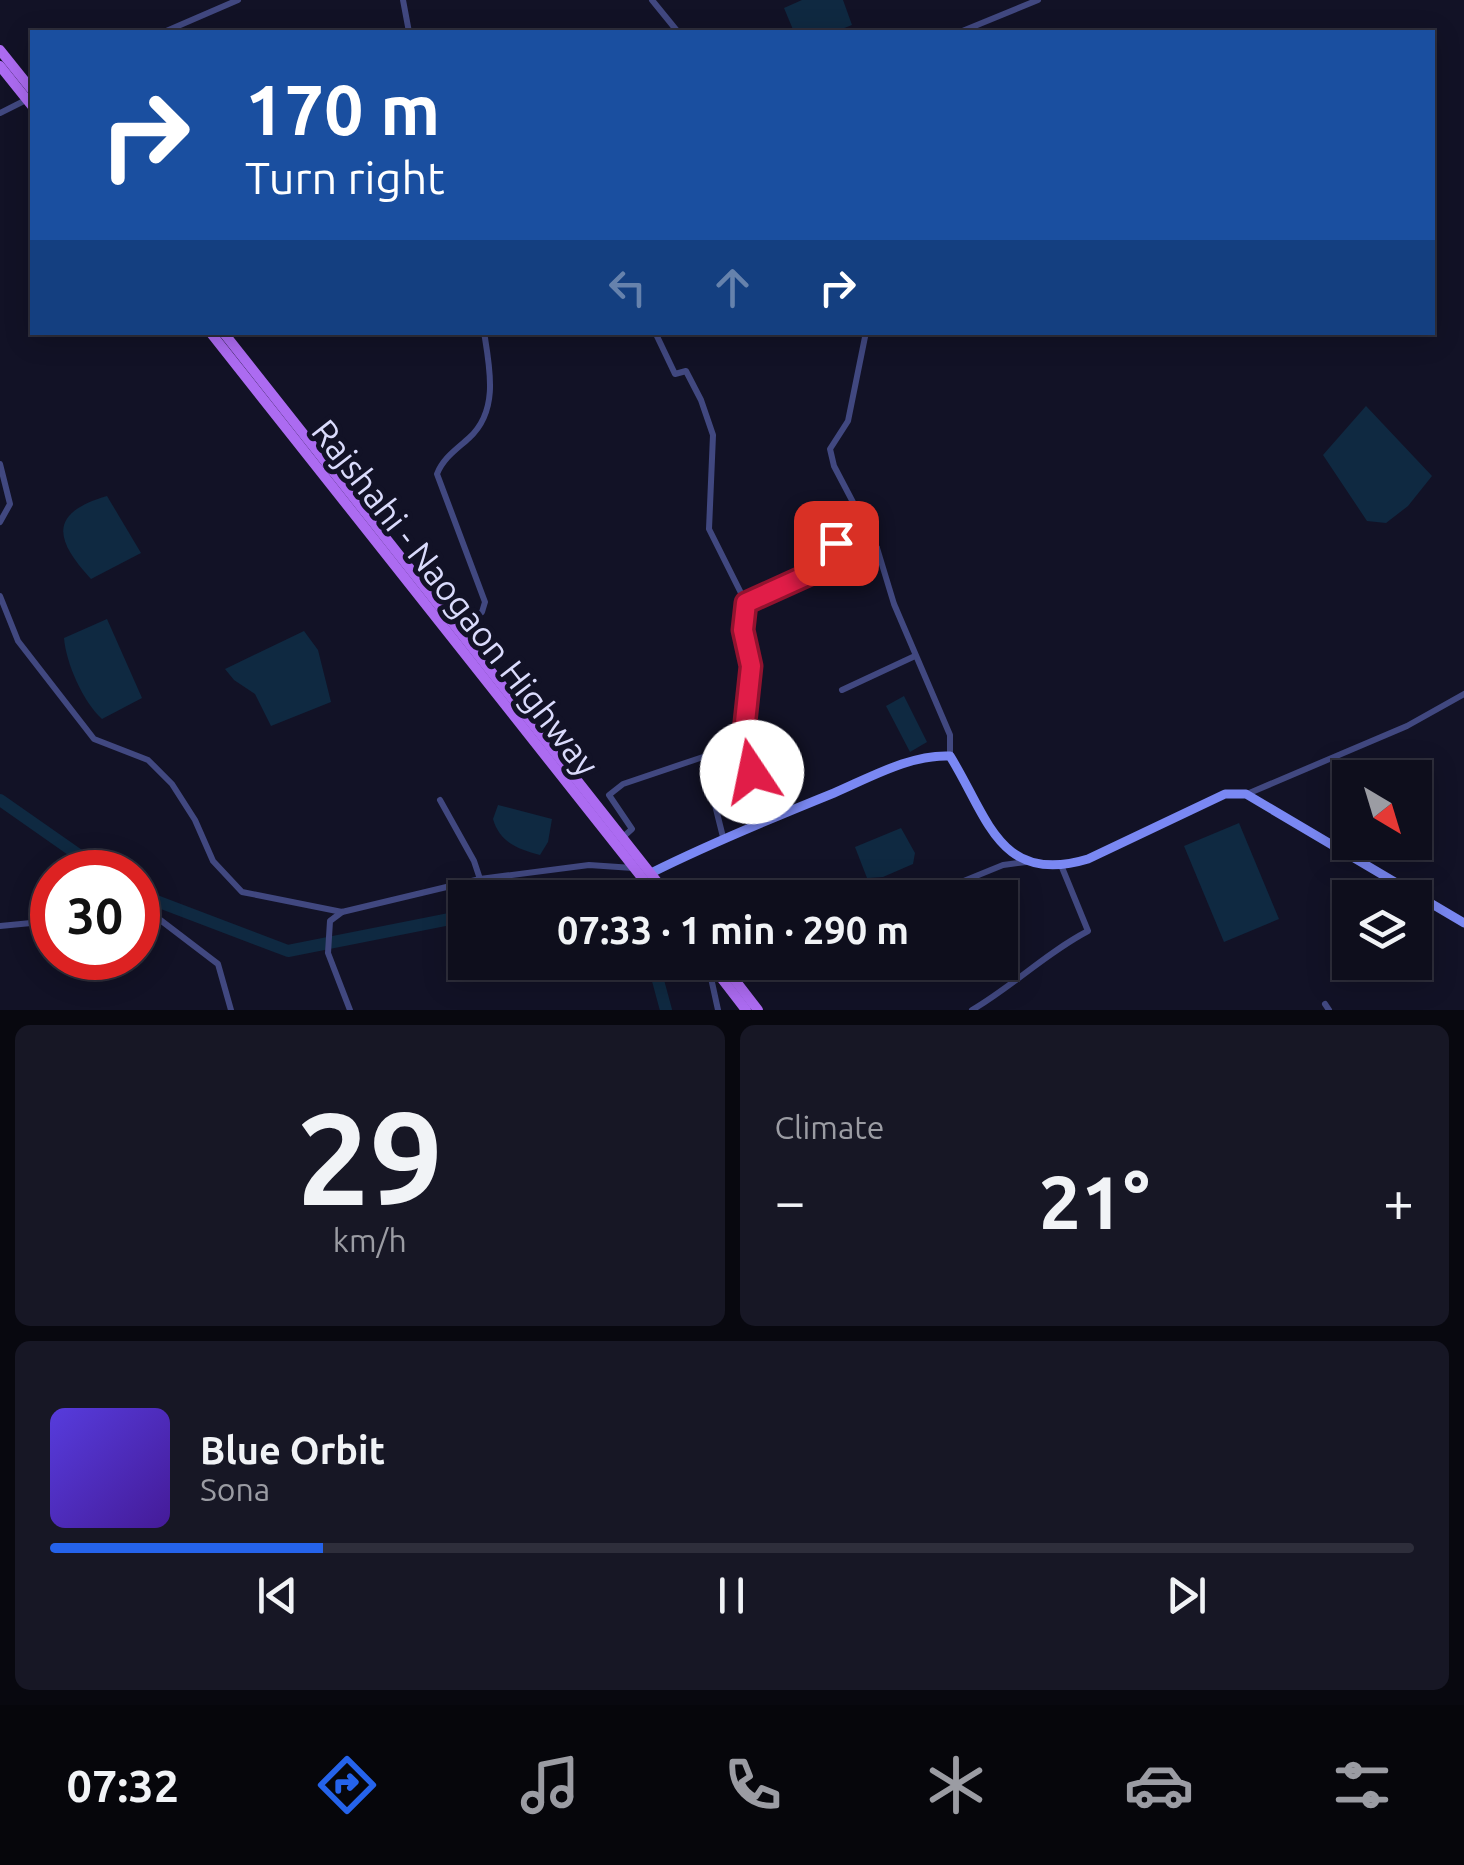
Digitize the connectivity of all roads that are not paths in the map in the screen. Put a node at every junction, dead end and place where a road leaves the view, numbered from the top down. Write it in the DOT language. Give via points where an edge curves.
graph roads {
  1 [pos="238,0"];
  2 [pos="403,0"];
  3 [pos="652,0"];
  4 [pos="1038,0"];
  5 [pos="169,30"];
  6 [pos="409,30"];
  7 [pos="676,30"];
  8 [pos="965,30"];
  9 [pos="0,50"];
  10 [pos="0,66"];
  11 [pos="30,96"];
  12 [pos="30,97"];
  13 [pos="30,98"];
  14 [pos="0,113"];
  15 [pos="212,335"];
  16 [pos="227,335"];
  17 [pos="484,335"];
  18 [pos="656,335"];
  19 [pos="865,335"];
  20 [pos="0,464"];
  21 [pos="0,522"];
  22 [pos="877,548"];
  23 [pos="0,596"];
  24 [pos="746,603"];
  25 [pos="457,630"];
  26 [pos="915,656"];
  27 [pos="842,690"];
  28 [pos="1464,694"];
  29 [pos="950,756"];
  30 [pos="1246,794"];
  31 [pos="583,796"];
  32 [pos="440,800"];
  33 [pos="760,822"];
  34 [pos="723,836"];
  35 [pos="622,837"];
  36 [pos="1026,862"];
  37 [pos="1061,865"];
  38 [pos="635,868"];
  39 [pos="651,873"];
  40 [pos="480,879"];
  41 [pos="644,880"];
  42 [pos="656,880"];
  43 [pos="965,880"];
  44 [pos="342,912"];
  45 [pos="160,920"];
  46 [pos="30,923"];
  47 [pos="1464,923"];
  48 [pos="0,926"];
  49 [pos="712,980"];
  50 [pos="728,980"];
  51 [pos="729,980"];
  52 [pos="231,1010"];
  53 [pos="350,1010"];
  54 [pos="718,1010"];
  55 [pos="746,1010"];
  56 [pos="758,1010"];
  57 [pos="972,1010"];
  1 -- 5 [label="street"];
  2 -- 6 [label="street"];
  3 -- 7 [label="street"];
  4 -- 8 [label="street"];
  9 -- 11 [label="main road"];
  10 -- 12 [label="main road"];
  13 -- 14 [label="street"];
  15 -- 31 [label="main road, Rajshahi - Naogaon Highway"];
  16 -- 25 [label="main road, Rajshahi - Naogaon Highway"];
  17 -- 25 [label="street" via="488,414 437,474 484,602 482,612"];
  18 -- 24 [label="street" via="675,374 686,371 713,435 709,529"];
  19 -- 22 [label="street" via="848,422 830,448"];
  20 -- 21 [label="street" via="10,504"];
  22 -- 24 [label="street" via="838,558 836,543 824,543 810,574"];
  22 -- 26 [label="street"];
  23 -- 44 [label="street" via="18,641 94,739 148,760 172,784 213,862 242,892"];
  24 -- 33 [label="street" via="743,630 751,666 743,741"];
  25 -- 31 [label="main road, Rajshahi - Naogaon Highway"];
  26 -- 27 [label="street"];
  26 -- 29 [label="street" via="950,734"];
  28 -- 30 [label="street" via="1407,726"];
  29 -- 33 [label="main road" via="894,768"];
  29 -- 36 [label="main road" via="994,833"];
  30 -- 37 [label="main road" via="1225,794 1088,860"];
  30 -- 47 [label="main road"];
  31 -- 35 [label="main road, Rajshahi - Naogaon Highway"];
  31 -- 38 [label="main road, Rajshahi - Naogaon Highway"];
  32 -- 40 [label="street"];
  33 -- 34 [label="main road"];
  34 -- 35 [label="street" via="703,757 610,795 632,829"];
  34 -- 39 [label="main road"];
  35 -- 39 [label="main road, Rajshahi - Naogaon Highway"];
  36 -- 37 [label="main road"];
  36 -- 43 [label="street"];
  37 -- 57 [label="street" via="1088,931"];
  38 -- 40 [label="street" via="590,865"];
  38 -- 41 [label="main road, Rajshahi - Naogaon Highway"];
  39 -- 42 [label="main road, Rajshahi - Naogaon Highway"];
  40 -- 44 [label="street"];
  44 -- 53 [label="street" via="330,921 328,953"];
  45 -- 52 [label="street" via="218,964"];
  46 -- 48 [label="street"];
  49 -- 54 [label="street"];
  50 -- 55 [label="main road"];
  51 -- 56 [label="main road"];
}
